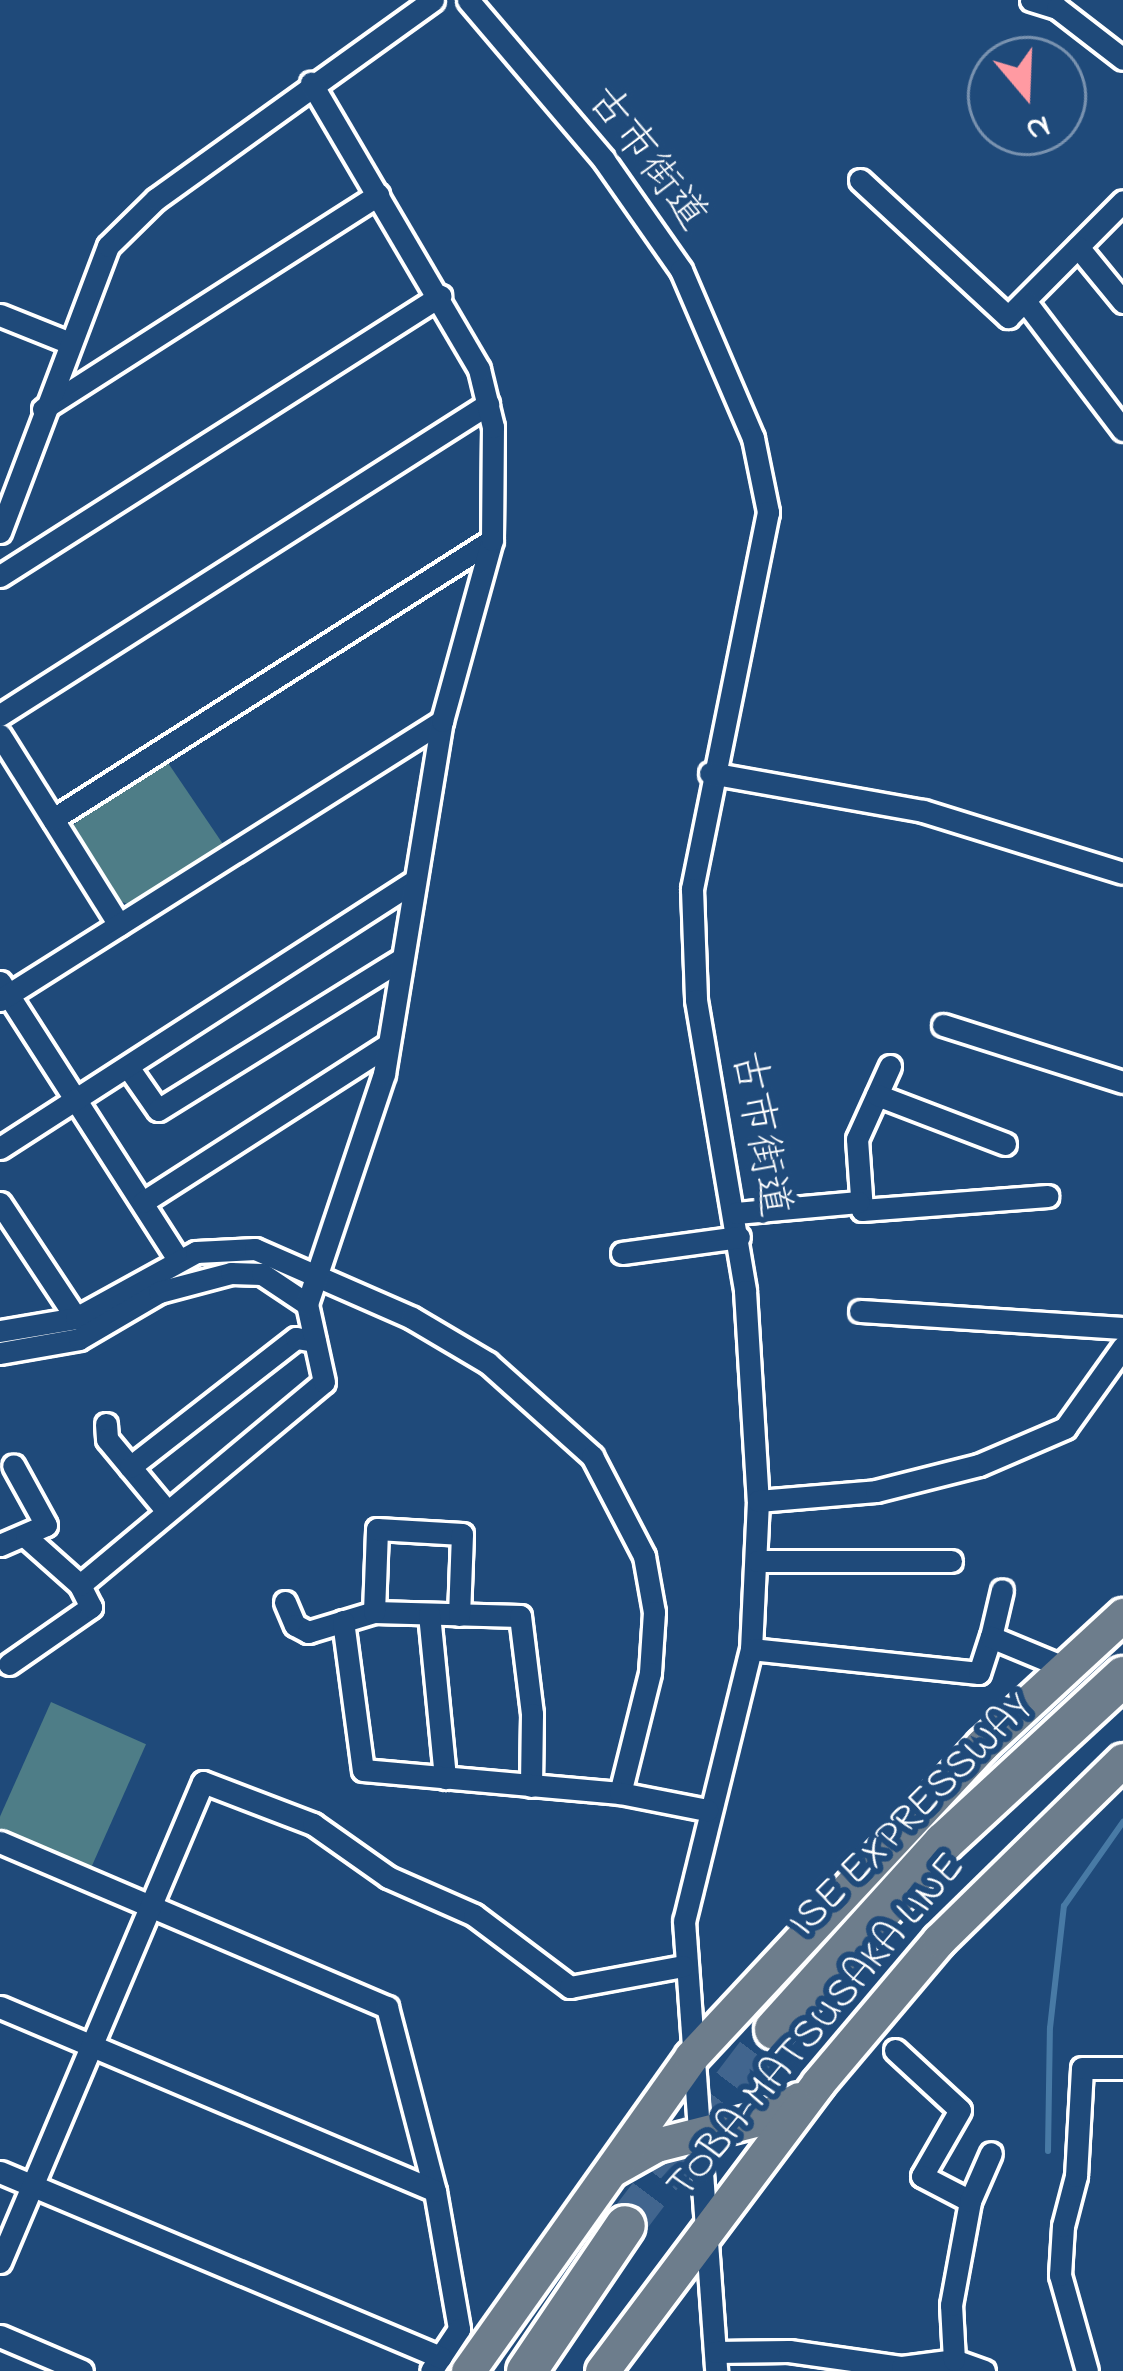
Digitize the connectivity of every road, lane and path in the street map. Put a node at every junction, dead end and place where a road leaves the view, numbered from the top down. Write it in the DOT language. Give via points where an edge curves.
graph roads {
  1 [pos="433,0"];
  2 [pos="468,0"];
  3 [pos="1031,0"];
  4 [pos="1123,59"];
  5 [pos="310,83"];
  6 [pos="860,180"];
  7 [pos="379,195"];
  8 [pos="1123,201"];
  9 [pos="1078,248"];
  10 [pos="440,296"];
  11 [pos="1025,301"];
  12 [pos="1123,302"];
  13 [pos="0,315"];
  14 [pos="67,342"];
  15 [pos="488,404"];
  16 [pos="44,409"];
  17 [pos="1123,430"];
  18 [pos="0,532"];
  19 [pos="491,540"];
  20 [pos="0,576"];
  21 [pos="0,716"];
  22 [pos="442,721"];
  23 [pos="0,735"];
  24 [pos="710,773"];
  25 [pos="53,819"];
  26 [pos="1123,873"];
  27 [pos="410,883"];
  28 [pos="119,925"];
  29 [pos="400,960"];
  30 [pos="3,992"];
  31 [pos="943,1025"];
  32 [pos="388,1045"];
  33 [pos="890,1066"];
  34 [pos="128,1067"];
  35 [pos="1123,1082"];
  36 [pos="878,1095"];
  37 [pos="77,1099"];
  38 [pos="1005,1144"];
  39 [pos="0,1148"];
  40 [pos="1047,1196"];
  41 [pos="143,1202"];
  42 [pos="859,1202"];
  43 [pos="0,1203"];
  44 [pos="736,1213"];
  45 [pos="739,1237"];
  46 [pos="622,1252"];
  47 [pos="177,1258"];
  48 [pos="319,1276"];
  49 [pos="307,1304"];
  50 [pos="860,1311"];
  51 [pos="76,1318"];
  52 [pos="1123,1328"];
  53 [pos="0,1331"];
  54 [pos="315,1341"];
  55 [pos="1123,1346"];
  56 [pos="0,1353"];
  57 [pos="106,1424"];
  58 [pos="13,1466"];
  59 [pos="130,1467"];
  60 [pos="758,1501"];
  61 [pos="166,1510"];
  62 [pos="26,1537"];
  63 [pos="0,1544"];
  64 [pos="757,1561"];
  65 [pos="951,1561"];
  66 [pos="80,1585"];
  67 [pos="1002,1590"];
  68 [pos="285,1602"];
  69 [pos="374,1612"];
  70 [pos="429,1615"];
  71 [pos="459,1615"];
  72 [pos="1123,1615"];
  73 [pos="343,1621"];
  74 [pos="991,1636"];
  75 [pos="751,1649"];
  76 [pos="9,1664"];
  77 [pos="1066,1668"];
  78 [pos="1123,1676"];
  79 [pos="1123,1707"];
  80 [pos="1123,1760"];
  81 [pos="445,1778"];
  82 [pos="531,1786"];
  83 [pos="620,1793"];
  84 [pos="707,1810"];
  85 [pos="0,1842"];
  86 [pos="150,1907"];
  87 [pos="683,1966"];
  88 [pos="0,2007"];
  89 [pos="91,2046"];
  90 [pos="895,2050"];
  91 [pos="691,2056"];
  92 [pos="1123,2068"];
  93 [pos="818,2083"];
  94 [pos="697,2136"];
  95 [pos="991,2153"];
  96 [pos="0,2172"];
  97 [pos="32,2186"];
  98 [pos="435,2191"];
  99 [pos="589,2192"];
  100 [pos="970,2201"];
  101 [pos="704,2229"];
  102 [pos="0,2262"];
  103 [pos="0,2336"];
  104 [pos="954,2360"];
  105 [pos="716,2361"];
  106 [pos="447,2366"];
  107 [pos="82,2371"];
  108 [pos="526,2371"];
  109 [pos="552,2371"];
  110 [pos="602,2371"];
  111 [pos="984,2371"];
  112 [pos="1087,2371"];
  1 -- 5 [label="street"];
  2 -- 24 [label="street, 古市街道" via="604,160 681,270 752,439 767,512 764,548"];
  3 -- 4 [label="street" via="1057,8"];
  5 -- 7 [label="street"];
  5 -- 14 [label="street" via="129,221 97,263"];
  6 -- 11 [label="street" via="1008,317"];
  7 -- 10 [label="street"];
  7 -- 16 [label="street"];
  8 -- 9 [label="street"];
  9 -- 11 [label="street"];
  9 -- 12 [label="street"];
  10 -- 15 [label="street"];
  10 -- 20 [label="street"];
  11 -- 17 [label="street"];
  13 -- 14 [label="street"];
  14 -- 16 [label="street"];
  15 -- 19 [label="street" via="496,470"];
  15 -- 21 [label="street"];
  16 -- 18 [label="street"];
  19 -- 22 [label="street"];
  19 -- 25 [label="street"];
  22 -- 27 [label="street"];
  22 -- 28 [label="street"];
  23 -- 25 [label="street"];
  24 -- 26 [label="street" via="922,811"];
  24 -- 44 [label="street, 古市街道" via="693,872 695,980"];
  25 -- 28 [label="street"];
  27 -- 29 [label="street"];
  27 -- 34 [label="street"];
  28 -- 30 [label="street"];
  29 -- 32 [label="street"];
  29 -- 34 [label="street" via="158,1110"];
  30 -- 37 [label="street"];
  31 -- 35 [label="street"];
  32 -- 41 [label="street"];
  32 -- 48 [label="street"];
  33 -- 36 [label="street"];
  34 -- 37 [label="street"];
  36 -- 38 [label="street"];
  36 -- 42 [label="street" via="857,1139"];
  37 -- 39 [label="street"];
  37 -- 41 [label="street"];
  40 -- 42 [label="street" via="868,1212"];
  41 -- 47 [label="street"];
  42 -- 44 [label="street"];
  43 -- 51 [label="street"];
  44 -- 45 [label="street, 古市街道"];
  45 -- 46 [label="street"];
  45 -- 60 [label="street, 古市街道"];
  47 -- 48 [label="street" via="255,1249"];
  47 -- 51 [label="street"];
  48 -- 49 [label="street"];
  48 -- 83 [label="street" via="488,1363 592,1456 618,1495 644,1556 654,1612 650,1673"];
  49 -- 54 [label="street"];
  49 -- 56 [label="street" via="262,1274 231,1273 159,1292 79,1339"];
  50 -- 52 [label="street"];
  51 -- 53 [label="street"];
  54 -- 59 [label="street" via="296,1338"];
  54 -- 61 [label="street" via="324,1382 318,1390"];
  55 -- 60 [label="street" via="1065,1428 979,1465 876,1491"];
  57 -- 59 [label="street" via="107,1439"];
  58 -- 62 [label="street" via="46,1525"];
  59 -- 61 [label="street"];
  60 -- 64 [label="street, 古市街道"];
  61 -- 66 [label="street"];
  62 -- 63 [label="street"];
  62 -- 66 [label="street"];
  64 -- 65 [label="street"];
  64 -- 75 [label="street, 古市街道"];
  66 -- 76 [label="street" via="91,1607"];
  67 -- 74 [label="street"];
  68 -- 73 [label="street" via="301,1630"];
  69 -- 70 [label="street"];
  69 -- 71 [label="street" via="377,1529 462,1534"];
  69 -- 73 [label="street"];
  70 -- 71 [label="street"];
  70 -- 81 [label="street"];
  71 -- 82 [label="street" via="520,1616"];
  72 -- 77 [label="main road, TOBA-MATSUSAKA LINE"];
  73 -- 81 [label="street" via="358,1763 372,1773"];
  74 -- 75 [label="street" via="979,1673"];
  74 -- 77 [label="street"];
  75 -- 84 [label="street, 古市街道"];
  77 -- 91 [label="main road, TOBA-MATSUSAKA LINE" via="880,1851"];
  78 -- 79 [label="highway, ISE EXPRESSWAY" via="943,1842 783,2037"];
  80 -- 93 [label="main road, TOBA-MATSUSAKA LINE" via="939,1940"];
  81 -- 82 [label="street"];
  82 -- 83 [label="street"];
  83 -- 84 [label="street"];
  84 -- 87 [label="street, 古市街道" via="686,1899"];
  85 -- 86 [label="street"];
  86 -- 87 [label="street" via="203,1782 313,1824 388,1877 488,1924 570,1987"];
  86 -- 89 [label="street"];
  86 -- 98 [label="street" via="387,2007"];
  87 -- 91 [label="street, 古市街道"];
  88 -- 89 [label="street"];
  89 -- 97 [label="street"];
  89 -- 98 [label="street"];
  90 -- 100 [label="street" via="960,2110 922,2176"];
  91 -- 94 [label="street, 古市街道"];
  91 -- 99 [label="main road, TOBA-MATSUSAKA LINE"];
  92 -- 112 [label="street" via="1082,2068 1076,2176 1063,2226 1060,2275"];
  93 -- 94 [label="main road" via="782,2110"];
  93 -- 101 [label="main road, TOBA-MATSUSAKA LINE"];
  94 -- 99 [label="main road" via="638,2152"];
  94 -- 101 [label="street, 古市街道"];
  95 -- 100 [label="street"];
  96 -- 97 [label="street"];
  97 -- 102 [label="street"];
  97 -- 106 [label="street"];
  98 -- 106 [label="street" via="459,2330"];
  99 -- 106 [label="main road, TOBA-MATSUSAKA LINE"];
  100 -- 104 [label="street" via="951,2306"];
  101 -- 105 [label="street, 古市街道"];
  101 -- 110 [label="main road, TOBA-MATSUSAKA LINE"];
  103 -- 107 [label="street"];
  104 -- 105 [label="street" via="902,2367 789,2351"];
  104 -- 111 [label="street"];
  108 -- 109 [label="highway" via="634,2232"];
}
